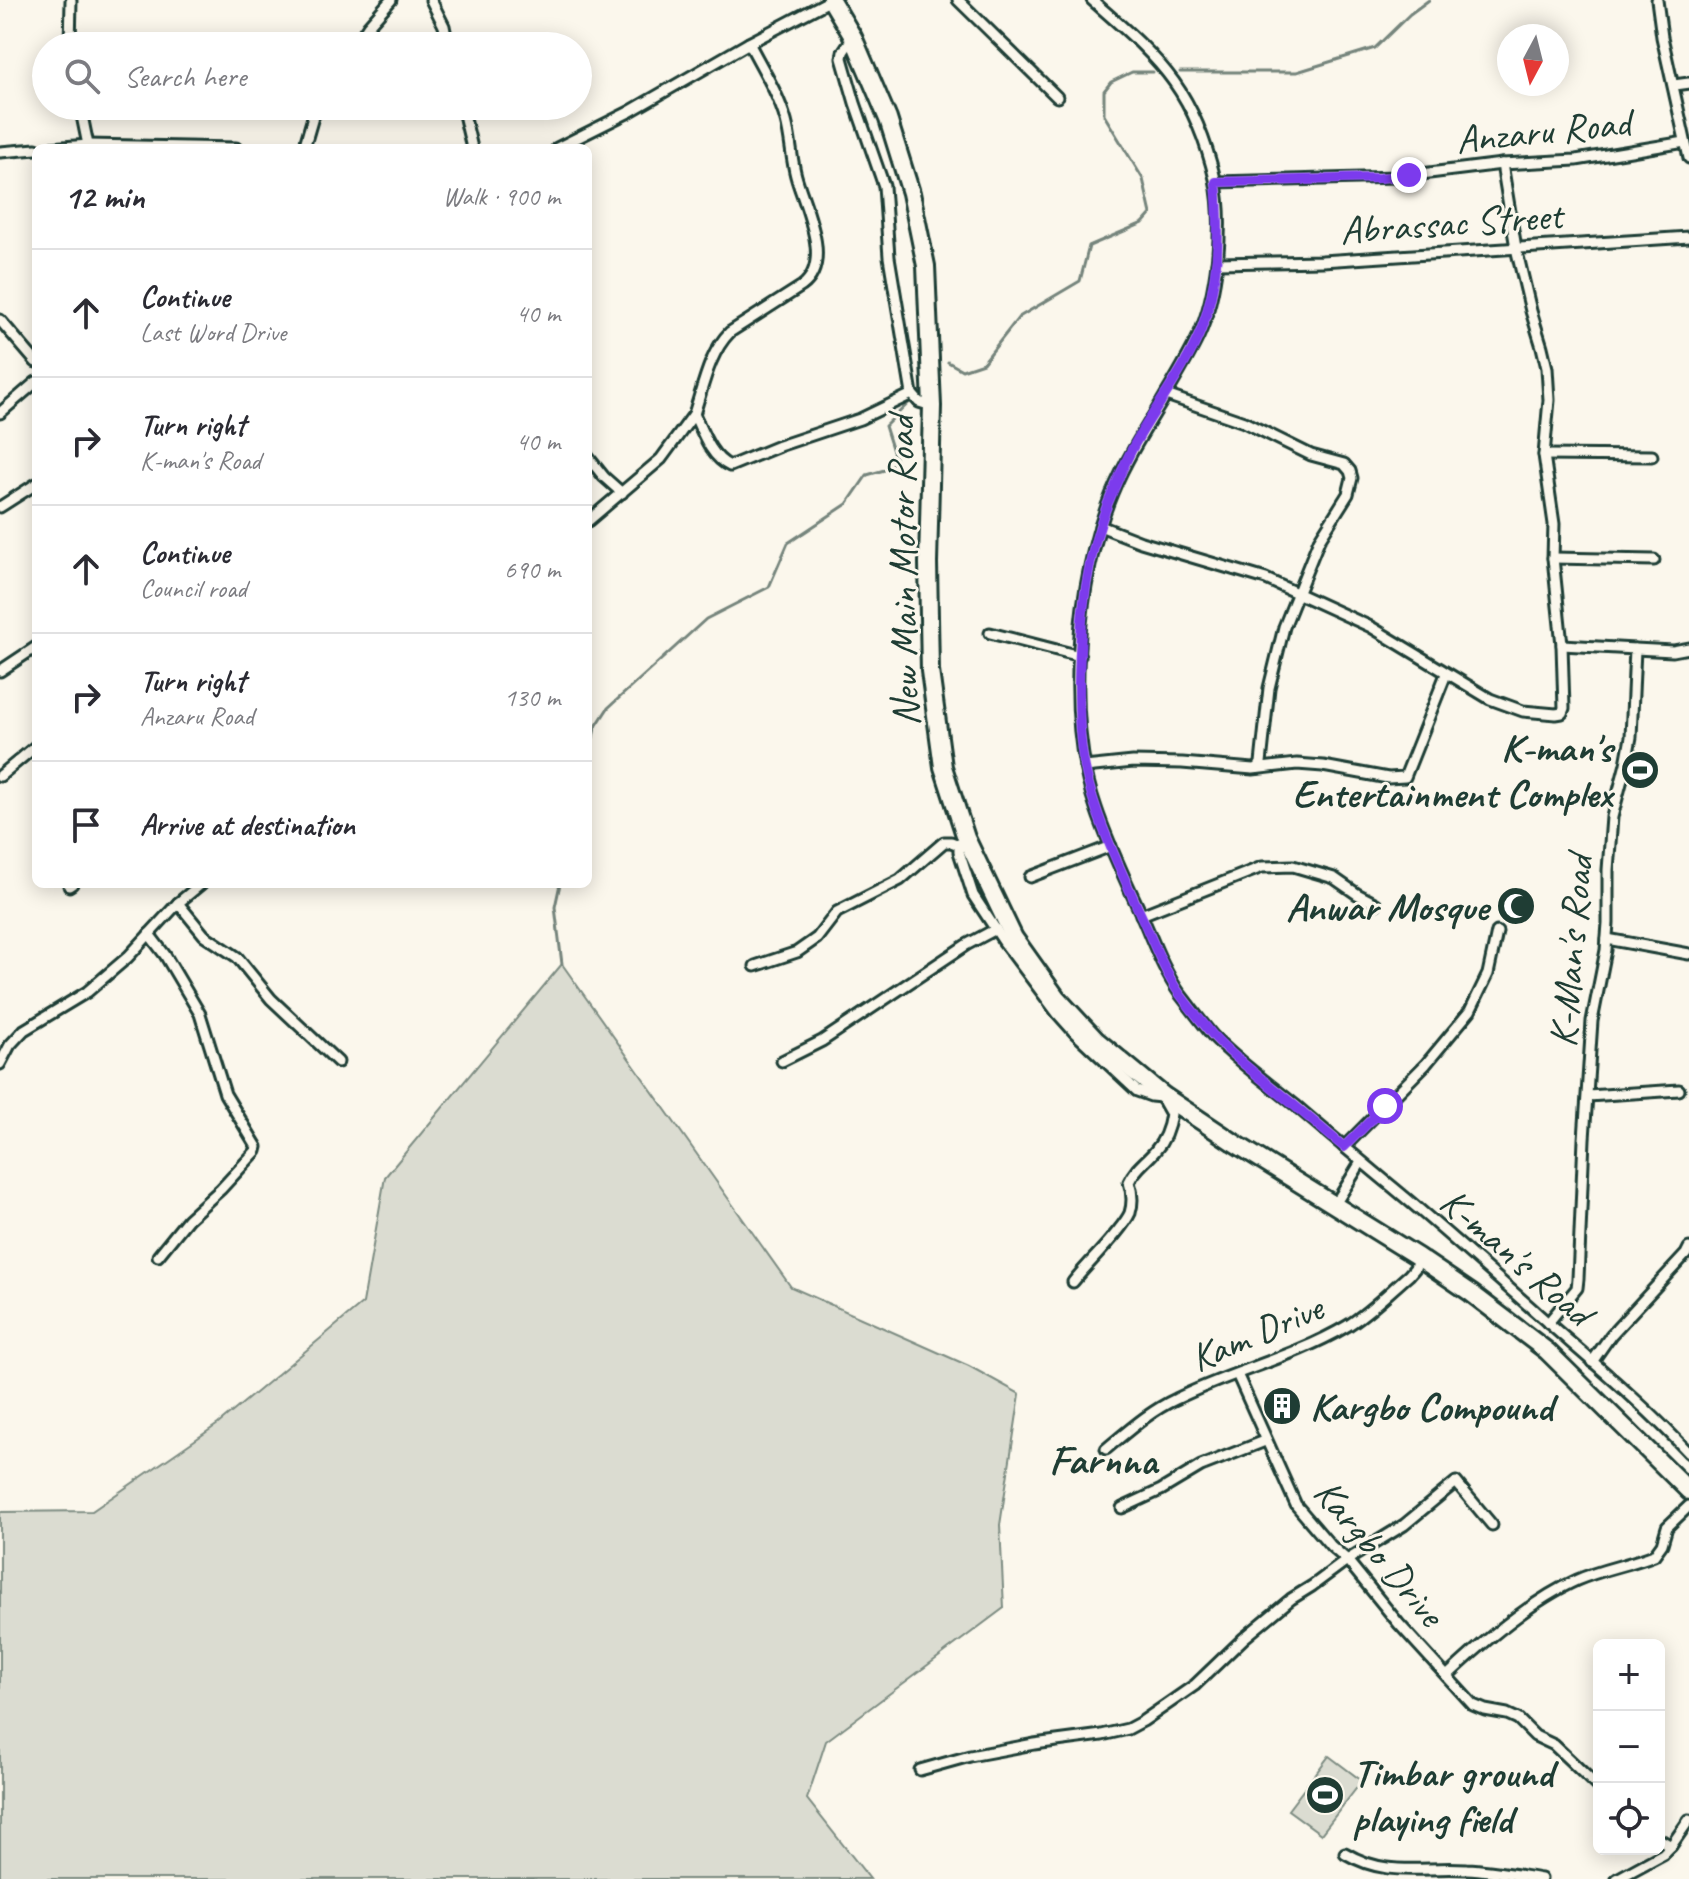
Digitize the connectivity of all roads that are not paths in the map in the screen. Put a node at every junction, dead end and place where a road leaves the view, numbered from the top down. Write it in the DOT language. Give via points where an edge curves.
graph roads {
  1 [pos="71,0"];
  2 [pos="391,0"];
  3 [pos="431,0"];
  4 [pos="831,0"];
  5 [pos="841,0"];
  6 [pos="958,0"];
  7 [pos="1092,0"];
  8 [pos="1657,0"];
  9 [pos="70,32"];
  10 [pos="364,32"];
  11 [pos="445,32"];
  12 [pos="853,37"];
  13 [pos="749,43"];
  14 [pos="1689,83"];
  15 [pos="1674,85"];
  16 [pos="1057,97"];
  17 [pos="83,120"];
  18 [pos="312,120"];
  19 [pos="465,120"];
  20 [pos="1685,142"];
  21 [pos="88,144"];
  22 [pos="305,144"];
  23 [pos="471,144"];
  24 [pos="565,144"];
  25 [pos="32,149"];
  26 [pos="0,152"];
  27 [pos="1689,158"];
  28 [pos="1502,164"];
  29 [pos="1216,182"];
  30 [pos="1689,237"];
  31 [pos="1516,248"];
  32 [pos="1217,263"];
  33 [pos="0,320"];
  34 [pos="32,357"];
  35 [pos="32,385"];
  36 [pos="912,394"];
  37 [pos="1166,395"];
  38 [pos="932,406"];
  39 [pos="0,413"];
  40 [pos="694,414"];
  41 [pos="1544,455"];
  42 [pos="1652,456"];
  43 [pos="592,462"];
  44 [pos="32,487"];
  45 [pos="622,493"];
  46 [pos="0,507"];
  47 [pos="592,518"];
  48 [pos="1100,526"];
  49 [pos="1553,558"];
  50 [pos="1654,560"];
  51 [pos="1297,593"];
  52 [pos="990,633"];
  53 [pos="1562,645"];
  54 [pos="1689,648"];
  55 [pos="1635,649"];
  56 [pos="32,650"];
  57 [pos="1080,656"];
  58 [pos="4,669"];
  59 [pos="1446,674"];
  60 [pos="32,749"];
  61 [pos="1085,767"];
  62 [pos="1258,768"];
  63 [pos="0,776"];
  64 [pos="962,842"];
  65 [pos="1111,846"];
  66 [pos="1030,877"];
  67 [pos="196,888"];
  68 [pos="178,903"];
  69 [pos="1376,904"];
  70 [pos="1141,915"];
  71 [pos="996,929"];
  72 [pos="1497,932"];
  73 [pos="149,934"];
  74 [pos="1607,939"];
  75 [pos="1689,954"];
  76 [pos="755,966"];
  77 [pos="782,1061"];
  78 [pos="338,1062"];
  79 [pos="0,1064"];
  80 [pos="1679,1090"];
  81 [pos="1588,1096"];
  82 [pos="1163,1097"];
  83 [pos="1344,1147"];
  84 [pos="1361,1162"];
  85 [pos="1339,1198"];
  86 [pos="1689,1248"];
  87 [pos="158,1256"];
  88 [pos="1418,1257"];
  89 [pos="1073,1282"];
  90 [pos="1548,1323"];
  91 [pos="1592,1362"];
  92 [pos="1237,1374"];
  93 [pos="1265,1441"];
  94 [pos="1106,1449"];
  95 [pos="1689,1453"];
  96 [pos="1689,1476"];
  97 [pos="1689,1491"];
  98 [pos="1689,1506"];
  99 [pos="1122,1508"];
  100 [pos="1492,1525"];
  101 [pos="1347,1560"];
  102 [pos="1447,1676"];
  103 [pos="920,1770"];
  104 [pos="1594,1783"];
  105 [pos="1689,1820"];
  106 [pos="1665,1842"];
  107 [pos="1671,1846"];
  108 [pos="1345,1853"];
  109 [pos="1541,1879"];
  110 [pos="1617,1879"];
  1 -- 9 [label="street"];
  2 -- 10 [label="street"];
  3 -- 11 [label="street"];
  4 -- 12 [label="highway, New Main Motor Road"];
  4 -- 13 [label="street"];
  5 -- 85 [label="highway, New Main Motor Road" via="898,117 934,266 940,667 952,764 973,833 1022,931 1102,1034 1170,1091"];
  6 -- 16 [label="street"];
  7 -- 29 [label="street, K-man's Road" via="1172,78 1195,118"];
  8 -- 15 [label="street"];
  12 -- 36 [label="street" via="842,58 884,186 889,257"];
  12 -- 38 [label="highway, New Main Motor Road" via="888,119 911,193 926,266"];
  13 -- 24 [label="street"];
  13 -- 40 [label="street" via="786,120 795,174 814,232 815,261 810,281 724,338"];
  14 -- 15 [label="street"];
  15 -- 20 [label="street"];
  17 -- 21 [label="street"];
  18 -- 22 [label="street"];
  19 -- 23 [label="street"];
  20 -- 27 [label="street"];
  20 -- 28 [label="street, Anzaru Road" via="1576,160"];
  25 -- 26 [label="street"];
  28 -- 29 [label="street, Anzaru Road" via="1397,177"];
  28 -- 31 [label="street"];
  29 -- 32 [label="street, K-man's Road"];
  30 -- 31 [label="street, Abrassac Street"];
  31 -- 32 [label="street, Abrassac Street"];
  31 -- 41 [label="street" via="1547,368"];
  32 -- 37 [label="street, K-man's Road" via="1202,327"];
  33 -- 34 [label="street"];
  35 -- 39 [label="street"];
  36 -- 38 [label="street"];
  36 -- 40 [label="street" via="860,419 730,466 711,448"];
  37 -- 48 [label="street, K-man's Road" via="1137,440"];
  37 -- 51 [label="street" via="1244,422 1350,471 1348,494 1319,540"];
  38 -- 64 [label="highway, New Main Motor Road" via="930,671 943,767"];
  40 -- 45 [label="street" via="661,459"];
  41 -- 42 [label="street"];
  41 -- 49 [label="street"];
  43 -- 45 [label="street"];
  44 -- 46 [label="street"];
  45 -- 47 [label="street"];
  48 -- 51 [label="street"];
  48 -- 57 [label="street, K-man's Road" via="1090,559"];
  49 -- 50 [label="street"];
  49 -- 53 [label="street"];
  51 -- 59 [label="street" via="1371,627"];
  51 -- 62 [label="street" via="1269,688"];
  52 -- 57 [label="street"];
  53 -- 55 [label="street"];
  53 -- 59 [label="street" via="1562,713 1523,711"];
  54 -- 55 [label="street"];
  55 -- 74 [label="street, K-Man's Road" via="1631,737 1609,847"];
  56 -- 58 [label="street"];
  57 -- 61 [label="street, K-man's Road"];
  59 -- 62 [label="street" via="1405,777 1297,764"];
  60 -- 63 [label="street"];
  61 -- 62 [label="street" via="1133,762"];
  61 -- 65 [label="street, K-man's Road"];
  64 -- 71 [label="street" via="959,852 973,895"];
  64 -- 76 [label="street" via="944,842 900,880 837,912 817,938 797,952"];
  64 -- 82 [label="highway, New Main Motor Road" via="1014,938 1056,997 1096,1040"];
  65 -- 66 [label="street"];
  65 -- 70 [label="street, K-man's Road"];
  67 -- 68 [label="street"];
  68 -- 73 [label="street"];
  68 -- 78 [label="street" via="204,935 237,957 271,999"];
  69 -- 70 [label="street" via="1334,878 1293,866 1262,867"];
  70 -- 83 [label="street, K-man's Road" via="1177,990 1213,1036"];
  71 -- 77 [label="street"];
  71 -- 82 [label="street" via="1075,1033 1137,1091"];
  72 -- 83 [label="street" via="1488,974 1470,1011"];
  73 -- 79 [label="street" via="87,992 24,1030"];
  73 -- 87 [label="street" via="200,1014 225,1094 257,1147"];
  74 -- 75 [label="street"];
  74 -- 81 [label="street, K-Man's Road" via="1592,1021"];
  80 -- 81 [label="street"];
  81 -- 90 [label="street, K-Man's Road" via="1577,1288"];
  82 -- 88 [label="highway, New Main Motor Road"];
  82 -- 89 [label="street" via="1171,1114 1168,1130 1133,1173 1131,1211"];
  83 -- 84 [label="street, K-man's Road"];
  84 -- 85 [label="street"];
  84 -- 90 [label="street, K-man's Road"];
  85 -- 96 [label="highway, New Main Motor Road" via="1477,1285 1553,1346"];
  86 -- 91 [label="street"];
  88 -- 92 [label="street, Kam Drive" via="1409,1275 1349,1325"];
  88 -- 97 [label="highway, New Main Motor Road" via="1547,1351"];
  90 -- 91 [label="street, K-man's Road"];
  91 -- 95 [label="street, K-man's Road"];
  92 -- 93 [label="street, Kargbo Drive"];
  92 -- 94 [label="street, Kam Drive" via="1169,1402"];
  93 -- 99 [label="street" via="1201,1466"];
  93 -- 101 [label="street, Kargbo Drive" via="1296,1505"];
  98 -- 102 [label="street" via="1667,1527 1654,1555 1576,1581 1547,1597"];
  100 -- 101 [label="street" via="1456,1482 1404,1525"];
  101 -- 102 [label="street, Kargbo Drive"];
  101 -- 103 [label="street" via="1263,1622 1184,1694 1128,1729 970,1756"];
  102 -- 104 [label="street, Kargbo Drive" via="1473,1705 1518,1719"];
  105 -- 107 [label="street"];
  106 -- 107 [label="street"];
  107 -- 110 [label="street"];
  108 -- 109 [label="street" via="1384,1868 1466,1869"];
}
